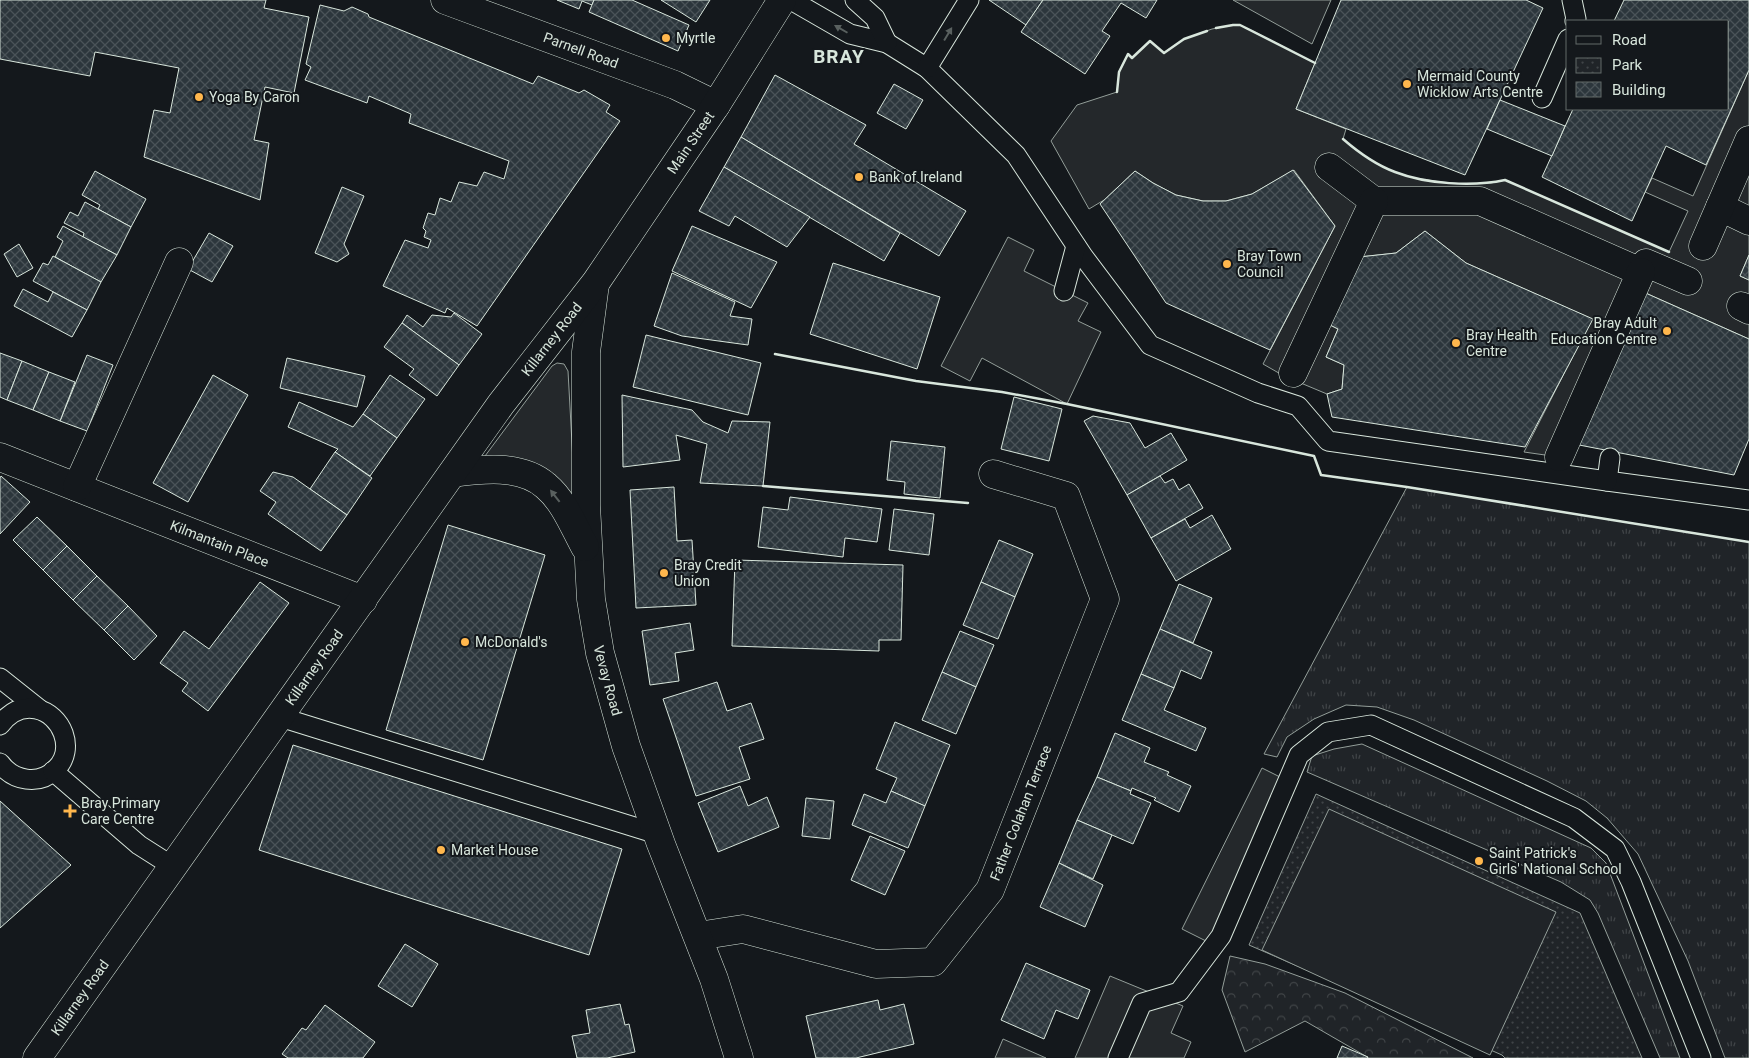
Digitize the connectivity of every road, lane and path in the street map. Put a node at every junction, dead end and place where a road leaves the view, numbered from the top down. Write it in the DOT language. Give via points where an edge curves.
graph roads {
  1 [pos="444,0"];
  2 [pos="782,0"];
  3 [pos="791,0"];
  4 [pos="855,0"];
  5 [pos="969,0"];
  6 [pos="1572,0"];
  7 [pos="1576,20"];
  8 [pos="887,43"];
  9 [pos="1566,44"];
  10 [pos="927,68"];
  11 [pos="1542,98"];
  12 [pos="716,105"];
  13 [pos="1749,140"];
  14 [pos="1329,167"];
  15 [pos="1374,200"];
  16 [pos="1720,207"];
  17 [pos="1749,221"];
  18 [pos="1076,246"];
  19 [pos="1703,246"];
  20 [pos="180,262"];
  21 [pos="1641,272"];
  22 [pos="1688,281"];
  23 [pos="596,282"];
  24 [pos="1064,291"];
  25 [pos="1293,373"];
  26 [pos="0,457"];
  27 [pos="1559,457"];
  28 [pos="1610,458"];
  29 [pos="453,473"];
  30 [pos="993,474"];
  31 [pos="1607,481"];
  32 [pos="77,487"];
  33 [pos="1749,500"];
  34 [pos="588,553"];
  35 [pos="363,600"];
  36 [pos="0,678"];
  37 [pos="39,710"];
  38 [pos="280,717"];
  39 [pos="1,723"];
  40 [pos="0,763"];
  41 [pos="53,771"];
  42 [pos="657,834"];
  43 [pos="172,866"];
  44 [pos="698,936"];
  45 [pos="38,1058"];
  46 [pos="739,1058"];
  47 [pos="1118,1058"];
  48 [pos="1701,1058"];
  1 -- 12 [label="street, Parnell Road" via="675,85"];
  2 -- 12 [label="street, Main Street"];
  8 -- 3 [label="lane, one-way" via="850,34"];
  4 -- 8 [label="lane" via="875,18"];
  10 -- 5 [label="lane, one-way"];
  6 -- 7 [label="lane"];
  8 -- 10 [label="lane"];
  9 -- 11 [label="lane"];
  10 -- 18 [label="lane" via="1016,155"];
  12 -- 23 [label="street, Main Street"];
  13 -- 16 [label="street"];
  14 -- 15 [label="street"];
  15 -- 21 [label="street" via="1480,201"];
  15 -- 25 [label="street"];
  16 -- 17 [label="street"];
  16 -- 19 [label="street"];
  18 -- 24 [label="lane"];
  18 -- 31 [label="lane" via="1150,346 1258,393 1298,406 1328,441"];
  20 -- 32 [label="street"];
  21 -- 22 [label="street" via="1646,262"];
  21 -- 27 [label="street"];
  23 -- 29 [label="street, Killarney Road"];
  23 -- 34 [label="street, Vevay Road" via="586,352"];
  26 -- 32 [label="street, Kilmantain Place"];
  28 -- 31 [label="lane"];
  34 -- 29 [label="street, one-way" via="558,499 540,481 503,470"];
  29 -- 35 [label="street, Killarney Road"];
  30 -- 44 [label="street, Father Colahan Terrace" via="1066,496 1104,599 990,890 933,962 876,964 743,929"];
  31 -- 33 [label="lane"];
  32 -- 35 [label="street, Kilmantain Place"];
  34 -- 42 [label="street, Vevay Road" via="591,599 600,653 626,746"];
  35 -- 38 [label="street, Killarney Road"];
  36 -- 37 [label="lane"];
  37 -- 39 [label="lane" via="14,711"];
  37 -- 41 [label="lane" via="59,722 64,734 66,746 63,757"];
  38 -- 42 [label="lane"];
  38 -- 43 [label="street, Killarney Road"];
  40 -- 41 [label="lane" via="15,777 26,780 37,779"];
  41 -- 43 [label="lane" via="139,845"];
  42 -- 44 [label="street, Vevay Road"];
  43 -- 45 [label="street, Killarney Road"];
  44 -- 46 [label="street, Vevay Road"];
  47 -- 48 [label="lane" via="1142,1003 1180,992 1221,936 1300,755 1328,732 1371,725 1574,818 1615,849"];
}
